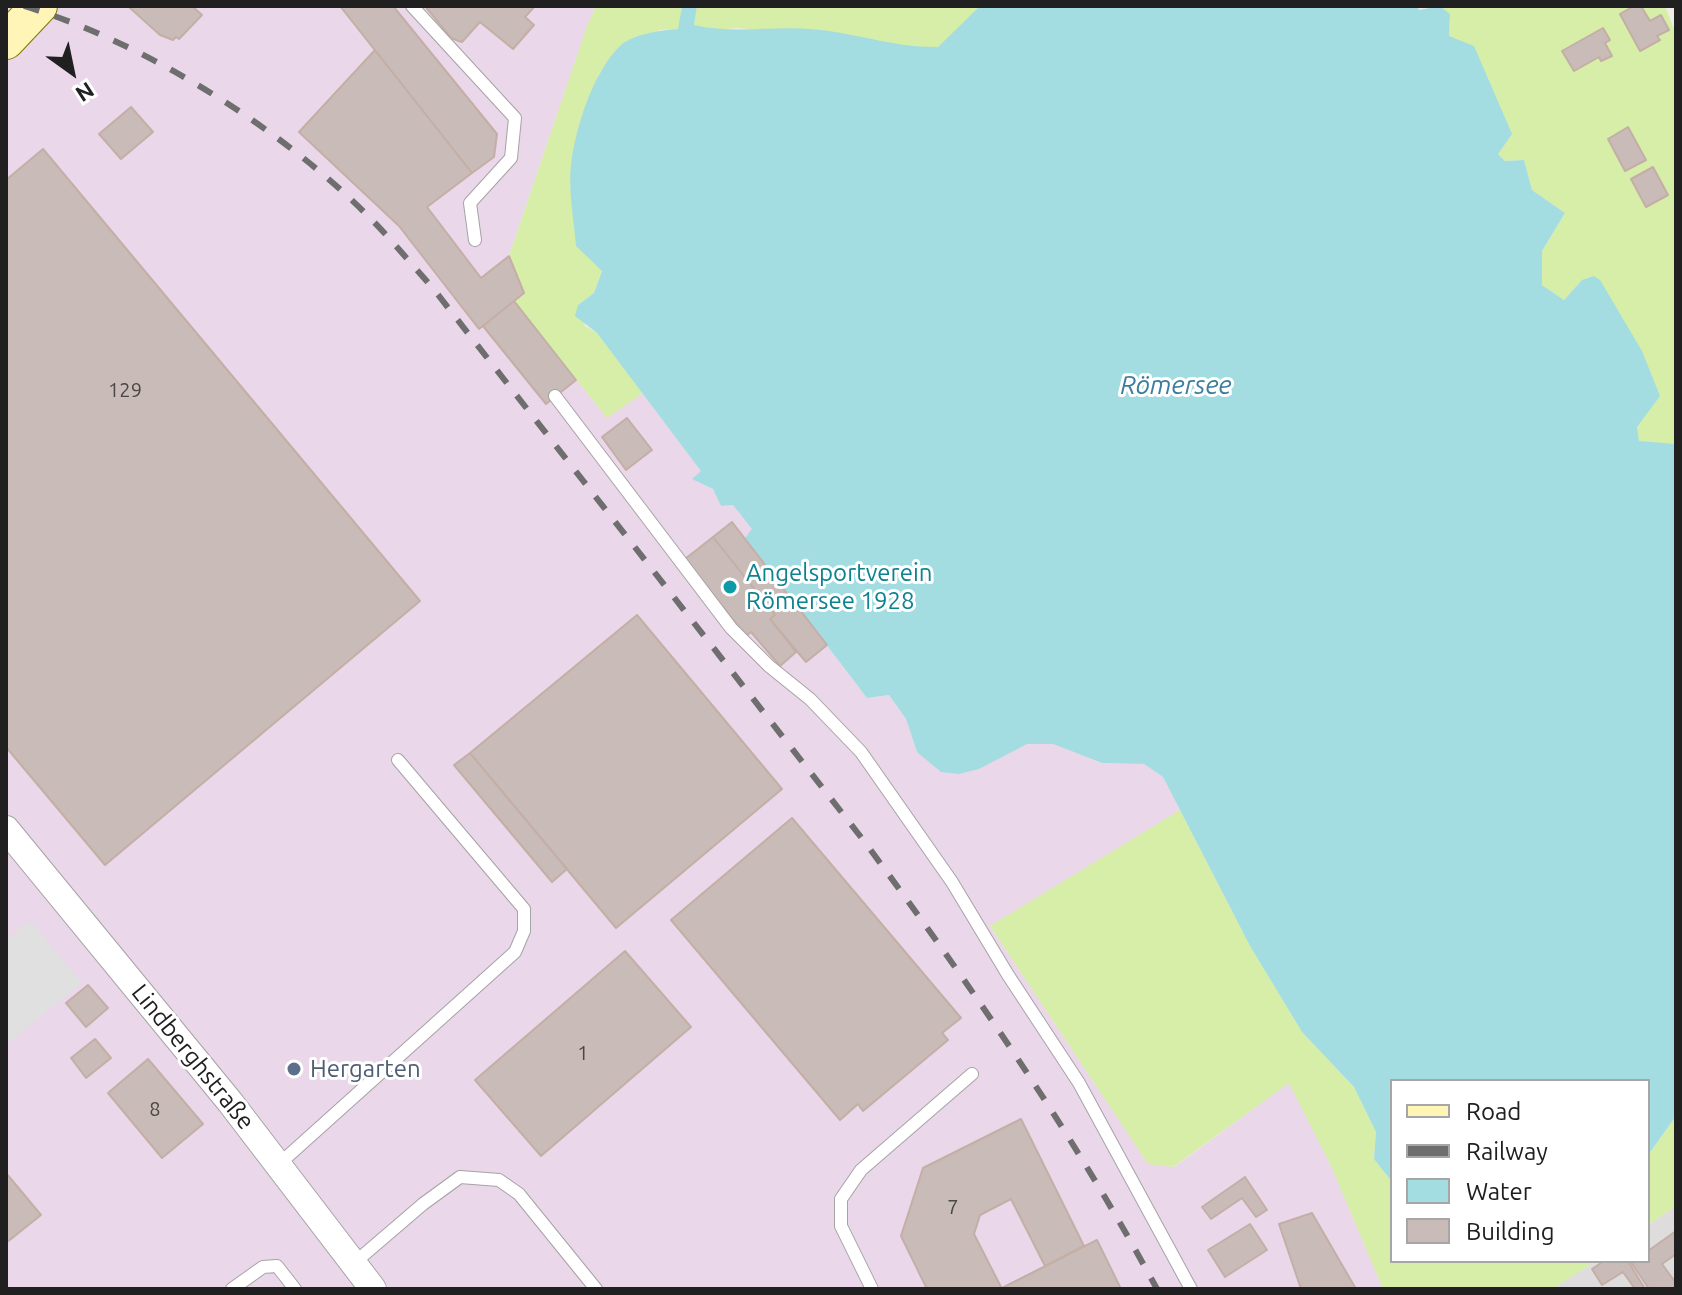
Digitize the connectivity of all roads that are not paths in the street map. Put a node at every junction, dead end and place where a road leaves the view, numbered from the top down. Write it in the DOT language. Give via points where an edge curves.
graph roads {
  1 [pos="39,6"];
  2 [pos="412,6"];
  3 [pos="6,41"];
  4 [pos="475,240"];
  5 [pos="555,396"];
  6 [pos="398,760"];
  7 [pos="6,829"];
  8 [pos="972,1074"];
  9 [pos="278,1165"];
  10 [pos="353,1264"];
  11 [pos="232,1289"];
  12 [pos="295,1289"];
  13 [pos="373,1289"];
  14 [pos="596,1289"];
  15 [pos="872,1289"];
  16 [pos="1191,1289"];
  1 -- 3 [label="street"];
  2 -- 4 [label="lane" via="515,118 511,158 470,203"];
  5 -- 16 [label="lane" via="731,628 861,752 952,882 1079,1083"];
  6 -- 9 [label="lane" via="524,909 524,931 515,952"];
  7 -- 9 [label="street, Lindberghstraße"];
  8 -- 15 [label="lane" via="861,1170 841,1199 841,1226"];
  9 -- 10 [label="street, Lindberghstraße"];
  10 -- 13 [label="street, Lindberghstraße"];
  10 -- 14 [label="lane" via="460,1177 499,1180 519,1194"];
  11 -- 12 [label="lane" via="263,1267 277,1266"];
}
